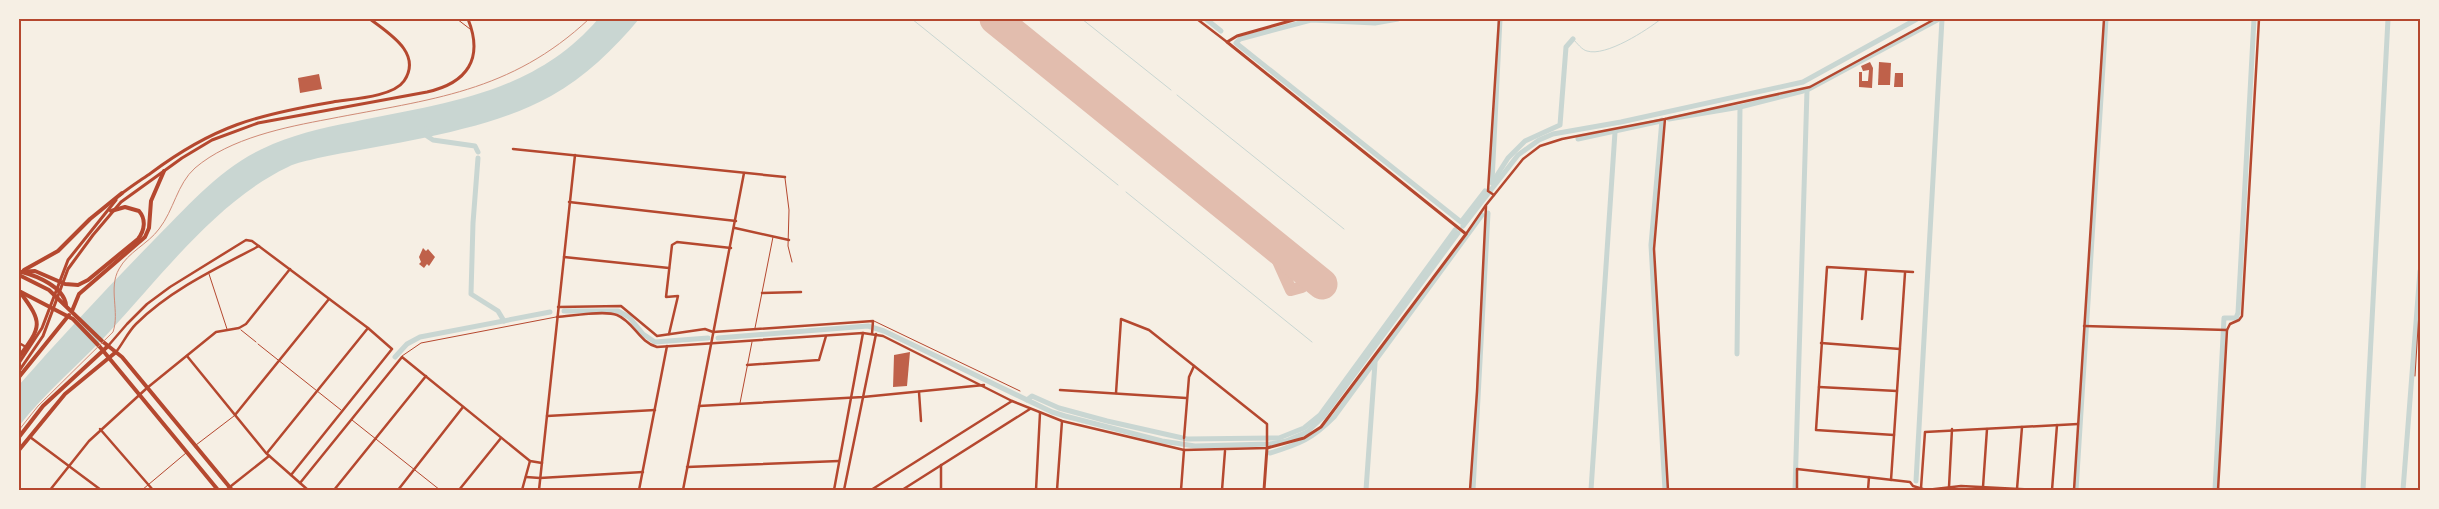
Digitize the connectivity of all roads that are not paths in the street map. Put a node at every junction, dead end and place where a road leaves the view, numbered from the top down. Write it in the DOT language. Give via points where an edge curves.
graph roads {
  1 [pos="370,19"];
  2 [pos="457,19"];
  3 [pos="468,19"];
  4 [pos="1197,19"];
  5 [pos="1297,19"];
  6 [pos="1340,19"];
  7 [pos="1380,19"];
  8 [pos="1498,19"];
  9 [pos="1935,19"];
  10 [pos="2104,19"];
  11 [pos="2259,19"];
  12 [pos="472,31"];
  13 [pos="1227,42"];
  14 [pos="297,109"];
  15 [pos="298,114"];
  16 [pos="1665,119"];
  17 [pos="512,149"];
  18 [pos="575,155"];
  19 [pos="164,171"];
  20 [pos="744,172"];
  21 [pos="785,177"];
  22 [pos="122,193"];
  23 [pos="1492,194"];
  24 [pos="569,202"];
  25 [pos="1486,205"];
  26 [pos="111,211"];
  27 [pos="736,221"];
  28 [pos="735,228"];
  29 [pos="1465,233"];
  30 [pos="773,236"];
  31 [pos="789,240"];
  32 [pos="259,246"];
  33 [pos="731,248"];
  34 [pos="563,257"];
  35 [pos="792,262"];
  36 [pos="290,268"];
  37 [pos="669,268"];
  38 [pos="1866,270"];
  39 [pos="1913,272"];
  40 [pos="19,273"];
  41 [pos="208,273"];
  42 [pos="1905,273"];
  43 [pos="19,291"];
  44 [pos="801,292"];
  45 [pos="762,293"];
  46 [pos="2420,296"];
  47 [pos="61,298"];
  48 [pos="329,298"];
  49 [pos="558,308"];
  50 [pos="72,311"];
  51 [pos="68,315"];
  52 [pos="74,317"];
  53 [pos="557,317"];
  54 [pos="1862,319"];
  55 [pos="873,322"];
  56 [pos="2084,326"];
  57 [pos="368,328"];
  58 [pos="755,329"];
  59 [pos="228,330"];
  60 [pos="2227,330"];
  61 [pos="120,332"];
  62 [pos="713,332"];
  63 [pos="863,333"];
  64 [pos="873,333"];
  65 [pos="669,334"];
  66 [pos="826,336"];
  67 [pos="126,337"];
  68 [pos="752,341"];
  69 [pos="19,343"];
  70 [pos="710,343"];
  71 [pos="258,344"];
  72 [pos="1821,344"];
  73 [pos="108,346"];
  74 [pos="667,346"];
  75 [pos="26,347"];
  76 [pos="1900,349"];
  77 [pos="104,351"];
  78 [pos="116,352"];
  79 [pos="187,356"];
  80 [pos="19,357"];
  81 [pos="402,357"];
  82 [pos="110,358"];
  83 [pos="279,360"];
  84 [pos="19,363"];
  85 [pos="747,365"];
  86 [pos="1194,366"];
  87 [pos="19,371"];
  88 [pos="426,376"];
  89 [pos="2415,376"];
  90 [pos="19,377"];
  91 [pos="985,385"];
  92 [pos="1820,387"];
  93 [pos="147,388"];
  94 [pos="1020,390"];
  95 [pos="1060,390"];
  96 [pos="317,391"];
  97 [pos="1897,391"];
  98 [pos="918,392"];
  99 [pos="1116,393"];
  100 [pos="139,395"];
  101 [pos="852,397"];
  102 [pos="863,397"];
  103 [pos="1186,398"];
  104 [pos="1012,401"];
  105 [pos="740,403"];
  106 [pos="699,406"];
  107 [pos="463,407"];
  108 [pos="1030,409"];
  109 [pos="655,410"];
  110 [pos="342,411"];
  111 [pos="1040,414"];
  112 [pos="235,415"];
  113 [pos="547,416"];
  114 [pos="351,419"];
  115 [pos="922,421"];
  116 [pos="1062,421"];
  117 [pos="2078,424"];
  118 [pos="2057,425"];
  119 [pos="2022,427"];
  120 [pos="100,429"];
  121 [pos="1952,429"];
  122 [pos="1987,429"];
  123 [pos="1894,435"];
  124 [pos="29,436"];
  125 [pos="19,437"];
  126 [pos="502,438"];
  127 [pos="1184,438"];
  128 [pos="376,439"];
  129 [pos="194,447"];
  130 [pos="1267,447"];
  131 [pos="1184,449"];
  132 [pos="19,450"];
  133 [pos="1225,450"];
  134 [pos="187,453"];
  135 [pos="267,455"];
  136 [pos="530,460"];
  137 [pos="839,461"];
  138 [pos="542,463"];
  139 [pos="941,465"];
  140 [pos="68,466"];
  141 [pos="687,467"];
  142 [pos="414,470"];
  143 [pos="643,472"];
  144 [pos="291,475"];
  145 [pos="526,477"];
  146 [pos="1869,477"];
  147 [pos="540,478"];
  148 [pos="1891,480"];
  149 [pos="300,483"];
  150 [pos="148,485"];
  151 [pos="1949,487"];
  152 [pos="1983,487"];
  153 [pos="1913,488"];
  154 [pos="1921,488"];
  155 [pos="229,489"];
  156 [pos="2017,489"];
  157 [pos="50,490"];
  158 [pos="101,490"];
  159 [pos="142,490"];
  160 [pos="153,490"];
  161 [pos="218,490"];
  162 [pos="308,490"];
  163 [pos="334,490"];
  164 [pos="398,490"];
  165 [pos="440,490"];
  166 [pos="459,490"];
  167 [pos="522,490"];
  168 [pos="539,490"];
  169 [pos="639,490"];
  170 [pos="683,490"];
  171 [pos="834,490"];
  172 [pos="844,490"];
  173 [pos="871,490"];
  174 [pos="902,490"];
  175 [pos="941,490"];
  176 [pos="1036,490"];
  177 [pos="1057,490"];
  178 [pos="1181,490"];
  179 [pos="1222,490"];
  180 [pos="1264,490"];
  181 [pos="1470,490"];
  182 [pos="1668,490"];
  183 [pos="1797,490"];
  184 [pos="1868,490"];
  185 [pos="1932,490"];
  186 [pos="2038,490"];
  187 [pos="2052,490"];
  188 [pos="2074,490"];
  189 [pos="2218,490"];
  1 -- 14 [label="street" via="406,50 409,67 401,85 366,97"];
  2 -- 12 [label="lane"];
  3 -- 12 [label="street"];
  4 -- 13 [label="street"];
  5 -- 13 [label="street" via="1237,36"];
  6 -- 7 [label="street"];
  8 -- 23 [label="street"];
  9 -- 16 [label="street" via="1810,87"];
  10 -- 56 [label="street"];
  11 -- 60 [label="street" via="2242,316"];
  12 -- 15 [label="street" via="474,49 470,66 449,86"];
  13 -- 29 [label="street"];
  14 -- 15 [label="street"];
  14 -- 22 [label="street" via="248,119 214,132 176,154"];
  15 -- 19 [label="street" via="230,132 194,150"];
  16 -- 23 [label="street" via="1540,146 1523,158"];
  16 -- 182 [label="street" via="1654,249"];
  17 -- 18 [label="street"];
  18 -- 20 [label="street"];
  18 -- 24 [label="street"];
  19 -- 26 [label="street"];
  19 -- 50 [label="main road" via="151,201 145,237 79,294"];
  20 -- 21 [label="street"];
  20 -- 27 [label="street"];
  21 -- 31 [label="lane"];
  22 -- 40 [label="main road" via="90,219 58,252"];
  22 -- 84 [label="street" via="68,260 42,328"];
  23 -- 25 [label="street"];
  24 -- 27 [label="street"];
  24 -- 34 [label="street"];
  25 -- 29 [label="street"];
  25 -- 181 [label="street"];
  26 -- 40 [label="main road" via="124,207 139,210 144,219 142,234 88,280 65,284 35,271"];
  26 -- 87 [label="street" via="68,269 44,336"];
  27 -- 28 [label="street"];
  28 -- 30 [label="street"];
  28 -- 33 [label="street"];
  29 -- 130 [label="street" via="1321,427 1304,438"];
  30 -- 31 [label="street"];
  30 -- 45 [label="lane"];
  31 -- 35 [label="lane"];
  32 -- 36 [label="street"];
  32 -- 41 [label="street"];
  32 -- 61 [label="street" via="249,240 170,287 136,314"];
  33 -- 37 [label="street" via="674,243"];
  33 -- 62 [label="street"];
  34 -- 37 [label="street"];
  34 -- 49 [label="street"];
  36 -- 48 [label="street"];
  36 -- 59 [label="street" via="246,324"];
  37 -- 65 [label="street" via="666,297 678,296"];
  38 -- 42 [label="street"];
  38 -- 54 [label="street"];
  38 -- 72 [label="street" via="1827,268"];
  39 -- 42 [label="street"];
  40 -- 47 [label="main road"];
  40 -- 47 [label="main road" via="39,278 55,288"];
  41 -- 59 [label="lane"];
  41 -- 67 [label="street" via="148,314"];
  42 -- 76 [label="street"];
  43 -- 51 [label="main road"];
  43 -- 75 [label="main road" via="35,311 38,321"];
  44 -- 45 [label="street"];
  45 -- 58 [label="lane"];
  46 -- 89 [label="lane"];
  47 -- 50 [label="main road"];
  48 -- 57 [label="street"];
  48 -- 83 [label="street"];
  49 -- 53 [label="street"];
  49 -- 65 [label="street" via="621,306 651,333 657,336"];
  50 -- 52 [label="main road"];
  51 -- 52 [label="main road"];
  51 -- 90 [label="main road"];
  52 -- 73 [label="main road"];
  52 -- 77 [label="main road"];
  53 -- 74 [label="street" via="616,315 649,345"];
  53 -- 81 [label="lane" via="421,343"];
  53 -- 113 [label="street"];
  55 -- 58 [label="street"];
  55 -- 64 [label="street"];
  55 -- 94 [label="lane"];
  56 -- 60 [label="street"];
  56 -- 117 [label="street"];
  57 -- 96 [label="street"];
  57 -- 110 [label="street" via="392,349"];
  58 -- 62 [label="street"];
  59 -- 79 [label="street" via="216,332"];
  60 -- 189 [label="street"];
  61 -- 67 [label="street"];
  61 -- 73 [label="street"];
  62 -- 65 [label="street" via="705,329"];
  62 -- 70 [label="street"];
  63 -- 64 [label="street"];
  63 -- 66 [label="street"];
  63 -- 101 [label="street"];
  64 -- 91 [label="street"];
  64 -- 102 [label="street"];
  66 -- 68 [label="street"];
  66 -- 85 [label="street" via="819,360"];
  67 -- 78 [label="street"];
  68 -- 70 [label="street"];
  68 -- 85 [label="lane"];
  69 -- 75 [label="street"];
  70 -- 74 [label="street"];
  70 -- 106 [label="street"];
  71 -- 83 [label="lane"];
  72 -- 76 [label="street"];
  72 -- 92 [label="street"];
  73 -- 77 [label="main road"];
  73 -- 78 [label="main road"];
  74 -- 109 [label="street"];
  75 -- 80 [label="main road"];
  76 -- 97 [label="street"];
  77 -- 82 [label="main road"];
  77 -- 125 [label="main road" via="43,406"];
  78 -- 82 [label="main road"];
  78 -- 93 [label="main road"];
  79 -- 93 [label="street"];
  79 -- 112 [label="street"];
  81 -- 88 [label="street"];
  81 -- 114 [label="street"];
  82 -- 100 [label="main road"];
  82 -- 124 [label="main road" via="75,384"];
  83 -- 96 [label="lane"];
  83 -- 112 [label="street"];
  85 -- 105 [label="lane"];
  86 -- 99 [label="street" via="1149,330 1121,319"];
  86 -- 103 [label="street"];
  86 -- 130 [label="street" via="1267,424"];
  88 -- 107 [label="street"];
  88 -- 128 [label="street"];
  91 -- 98 [label="street"];
  91 -- 104 [label="street"];
  92 -- 97 [label="street"];
  92 -- 123 [label="street" via="1816,430"];
  93 -- 100 [label="street"];
  93 -- 129 [label="main road"];
  95 -- 99 [label="street"];
  96 -- 110 [label="lane"];
  96 -- 135 [label="street"];
  97 -- 123 [label="street"];
  98 -- 102 [label="street"];
  98 -- 115 [label="street"];
  99 -- 103 [label="street"];
  100 -- 120 [label="street"];
  100 -- 134 [label="main road"];
  101 -- 102 [label="street"];
  101 -- 105 [label="street"];
  101 -- 137 [label="street"];
  102 -- 172 [label="street"];
  103 -- 127 [label="street"];
  104 -- 108 [label="street"];
  104 -- 173 [label="street"];
  105 -- 106 [label="street"];
  106 -- 141 [label="street"];
  107 -- 126 [label="street"];
  107 -- 142 [label="street"];
  108 -- 111 [label="street"];
  108 -- 139 [label="street"];
  109 -- 113 [label="street"];
  109 -- 143 [label="street"];
  110 -- 144 [label="street"];
  111 -- 116 [label="street"];
  111 -- 176 [label="street"];
  112 -- 129 [label="lane"];
  112 -- 135 [label="street"];
  113 -- 138 [label="street"];
  114 -- 128 [label="lane"];
  114 -- 149 [label="street"];
  116 -- 131 [label="street"];
  116 -- 177 [label="street"];
  117 -- 118 [label="street"];
  117 -- 188 [label="street"];
  118 -- 119 [label="street"];
  118 -- 187 [label="street"];
  119 -- 122 [label="street"];
  119 -- 156 [label="street"];
  120 -- 140 [label="street"];
  120 -- 150 [label="street"];
  121 -- 122 [label="street"];
  121 -- 151 [label="street"];
  121 -- 154 [label="street" via="1925,432"];
  122 -- 152 [label="street"];
  123 -- 148 [label="street"];
  124 -- 132 [label="main road"];
  124 -- 140 [label="street"];
  126 -- 136 [label="street"];
  126 -- 166 [label="street"];
  127 -- 131 [label="lane"];
  128 -- 142 [label="lane"];
  128 -- 163 [label="street"];
  129 -- 155 [label="main road"];
  130 -- 133 [label="street"];
  130 -- 180 [label="street"];
  131 -- 133 [label="street"];
  131 -- 178 [label="street"];
  133 -- 179 [label="street"];
  134 -- 150 [label="lane"];
  134 -- 161 [label="main road"];
  135 -- 144 [label="street"];
  135 -- 155 [label="street"];
  136 -- 138 [label="street"];
  136 -- 145 [label="street"];
  137 -- 141 [label="street"];
  137 -- 171 [label="street"];
  138 -- 147 [label="street"];
  139 -- 174 [label="street"];
  139 -- 175 [label="street"];
  140 -- 157 [label="street"];
  140 -- 158 [label="street"];
  141 -- 170 [label="street"];
  142 -- 164 [label="street"];
  142 -- 165 [label="lane"];
  143 -- 147 [label="street"];
  143 -- 169 [label="street"];
  144 -- 149 [label="street"];
  145 -- 147 [label="street"];
  145 -- 167 [label="street"];
  146 -- 148 [label="street"];
  146 -- 183 [label="street" via="1797,469"];
  146 -- 184 [label="street"];
  147 -- 168 [label="street"];
  148 -- 153 [label="street" via="1910,482"];
  149 -- 162 [label="street"];
  150 -- 159 [label="lane"];
  150 -- 160 [label="street"];
  151 -- 152 [label="street"];
  151 -- 185 [label="street"];
  152 -- 156 [label="street"];
  153 -- 154 [label="street"];
  154 -- 185 [label="street"];
  156 -- 186 [label="street"];
}
